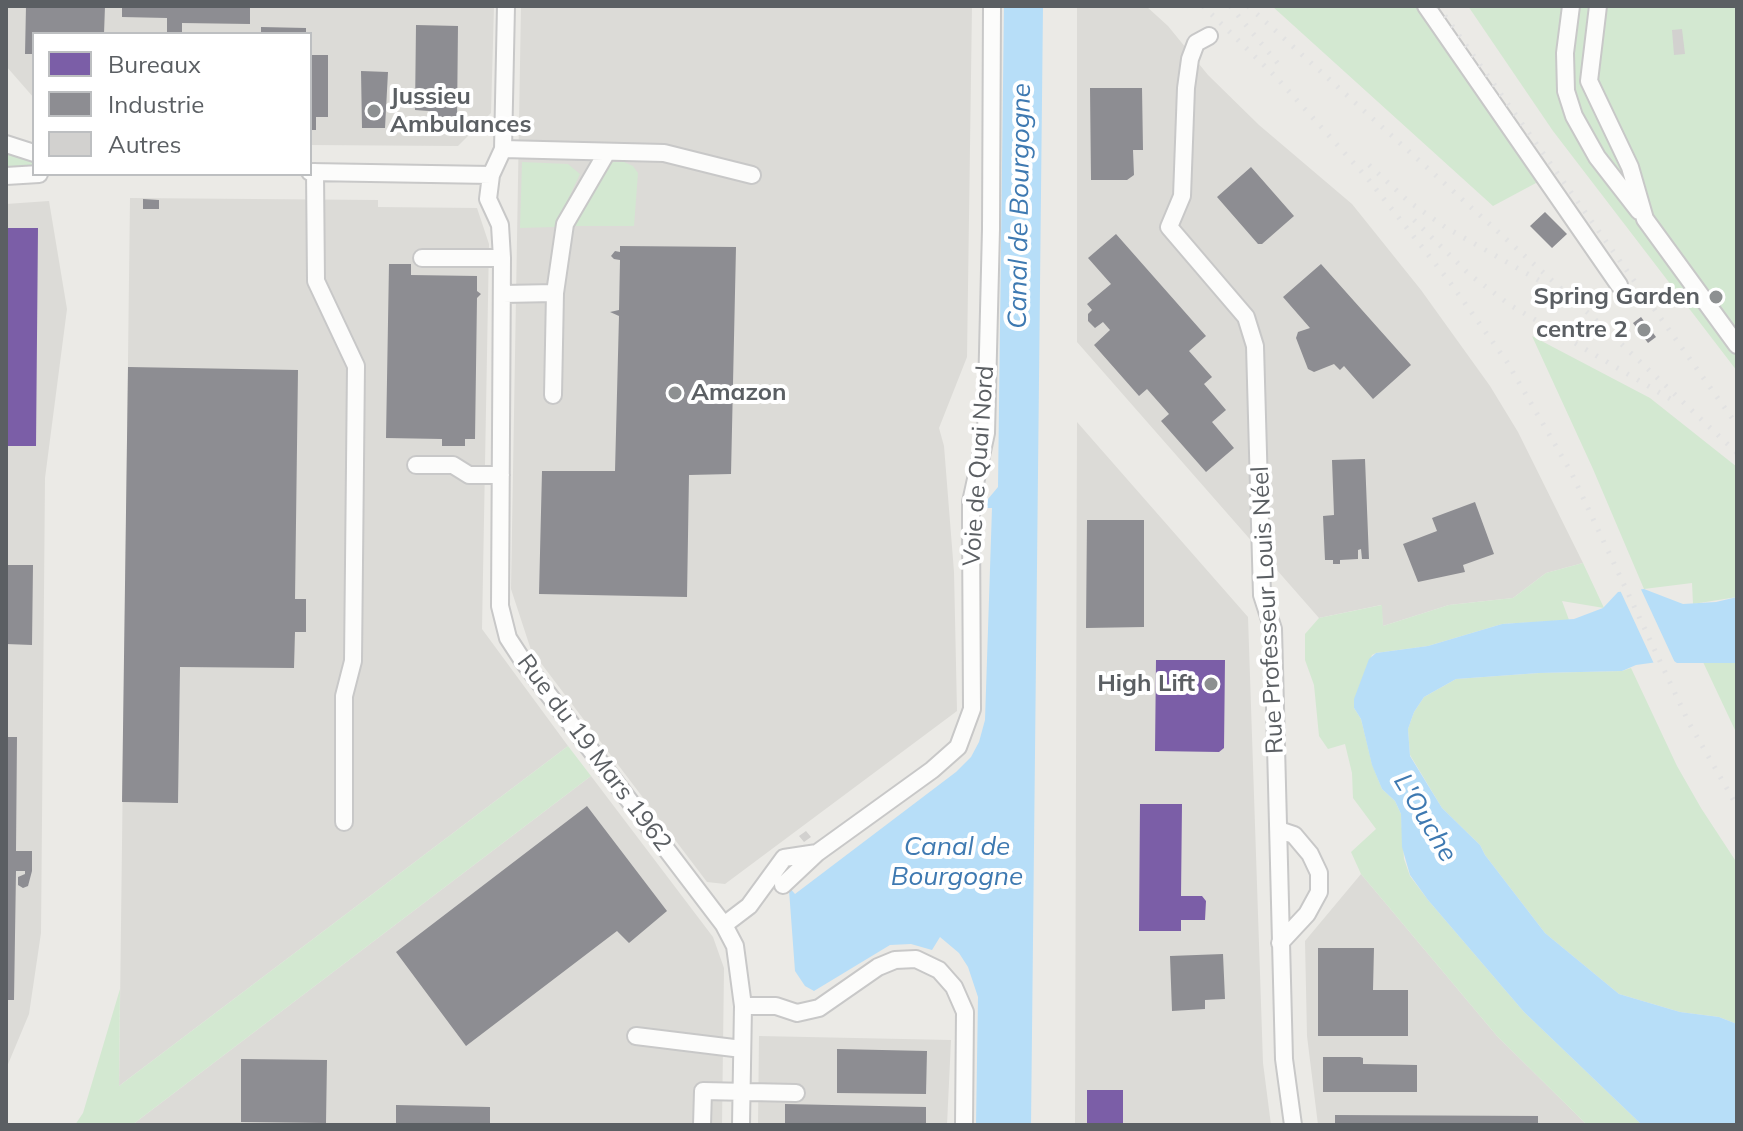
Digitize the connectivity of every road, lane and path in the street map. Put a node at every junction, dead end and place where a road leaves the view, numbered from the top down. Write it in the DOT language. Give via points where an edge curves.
graph roads {
  1 [pos="506,6"];
  2 [pos="992,6"];
  3 [pos="1426,6"];
  4 [pos="1571,6"];
  5 [pos="1598,6"];
  6 [pos="1209,36"];
  7 [pos="6,144"];
  8 [pos="503,149"];
  9 [pos="32,152"];
  10 [pos="607,152"];
  11 [pos="313,172"];
  12 [pos="32,174"];
  13 [pos="491,175"];
  14 [pos="752,175"];
  15 [pos="6,176"];
  16 [pos="1645,219"];
  17 [pos="422,258"];
  18 [pos="502,258"];
  19 [pos="1619,285"];
  20 [pos="555,293"];
  21 [pos="503,294"];
  22 [pos="1737,345"];
  23 [pos="553,395"];
  24 [pos="416,465"];
  25 [pos="501,475"];
  26 [pos="344,822"];
  27 [pos="1279,830"];
  28 [pos="817,853"];
  29 [pos="783,885"];
  30 [pos="724,925"];
  31 [pos="1280,943"];
  32 [pos="743,1006"];
  33 [pos="636,1036"];
  34 [pos="742,1049"];
  35 [pos="741,1092"];
  36 [pos="796,1093"];
  37 [pos="702,1125"];
  38 [pos="741,1125"];
  39 [pos="964,1125"];
  40 [pos="1293,1125"];
  1 -- 8 [label="street"];
  2 -- 28 [label="street, Voie de Quai Nord" via="986,433 971,502 972,709 958,747"];
  3 -- 19 [label="street"];
  4 -- 16 [label="street" via="1566,91 1574,116 1597,157"];
  5 -- 16 [label="street" via="1589,81 1630,167"];
  6 -- 27 [label="street, Rue Professeur Louis Néel" via="1196,43 1190,59 1182,196 1169,227 1246,317 1255,346 1262,595 1273,629"];
  7 -- 9 [label="street"];
  8 -- 10 [label="street"];
  8 -- 13 [label="street"];
  10 -- 14 [label="street" via="664,153"];
  10 -- 20 [label="street" via="565,224"];
  11 -- 13 [label="street"];
  11 -- 26 [label="street" via="316,281 356,366 353,661 344,696"];
  12 -- 15 [label="street"];
  13 -- 18 [label="street, Rue du 19 Mars 1962" via="488,199 500,225"];
  16 -- 22 [label="street"];
  17 -- 18 [label="street"];
  18 -- 21 [label="street, Rue du 19 Mars 1962"];
  20 -- 21 [label="street"];
  20 -- 23 [label="street"];
  21 -- 25 [label="street, Rue du 19 Mars 1962"];
  24 -- 25 [label="street" via="453,465 469,475"];
  25 -- 30 [label="street, Rue du 19 Mars 1962" via="500,606 508,638"];
  27 -- 31 [label="street, Rue Professeur Louis Néel"];
  27 -- 31 [label="street" via="1294,835 1319,873 1319,892 1307,914"];
  28 -- 29 [label="street, Voie de Quai Nord"];
  28 -- 30 [label="street, Voie de Quai Nord" via="784,858 749,906"];
  30 -- 32 [label="street, Rue du 19 Mars 1962" via="735,946"];
  31 -- 40 [label="street, Rue Professeur Louis Néel" via="1284,1059"];
  32 -- 34 [label="street, Rue du 19 Mars 1962"];
  32 -- 39 [label="street" via="776,1006 797,1013 819,1008 895,960 916,959 939,970 965,1012"];
  33 -- 34 [label="street"];
  34 -- 35 [label="street, Rue du 19 Mars 1962"];
  35 -- 36 [label="street"];
  35 -- 37 [label="street" via="703,1091"];
  35 -- 38 [label="street, Rue du 19 Mars 1962"];
}
